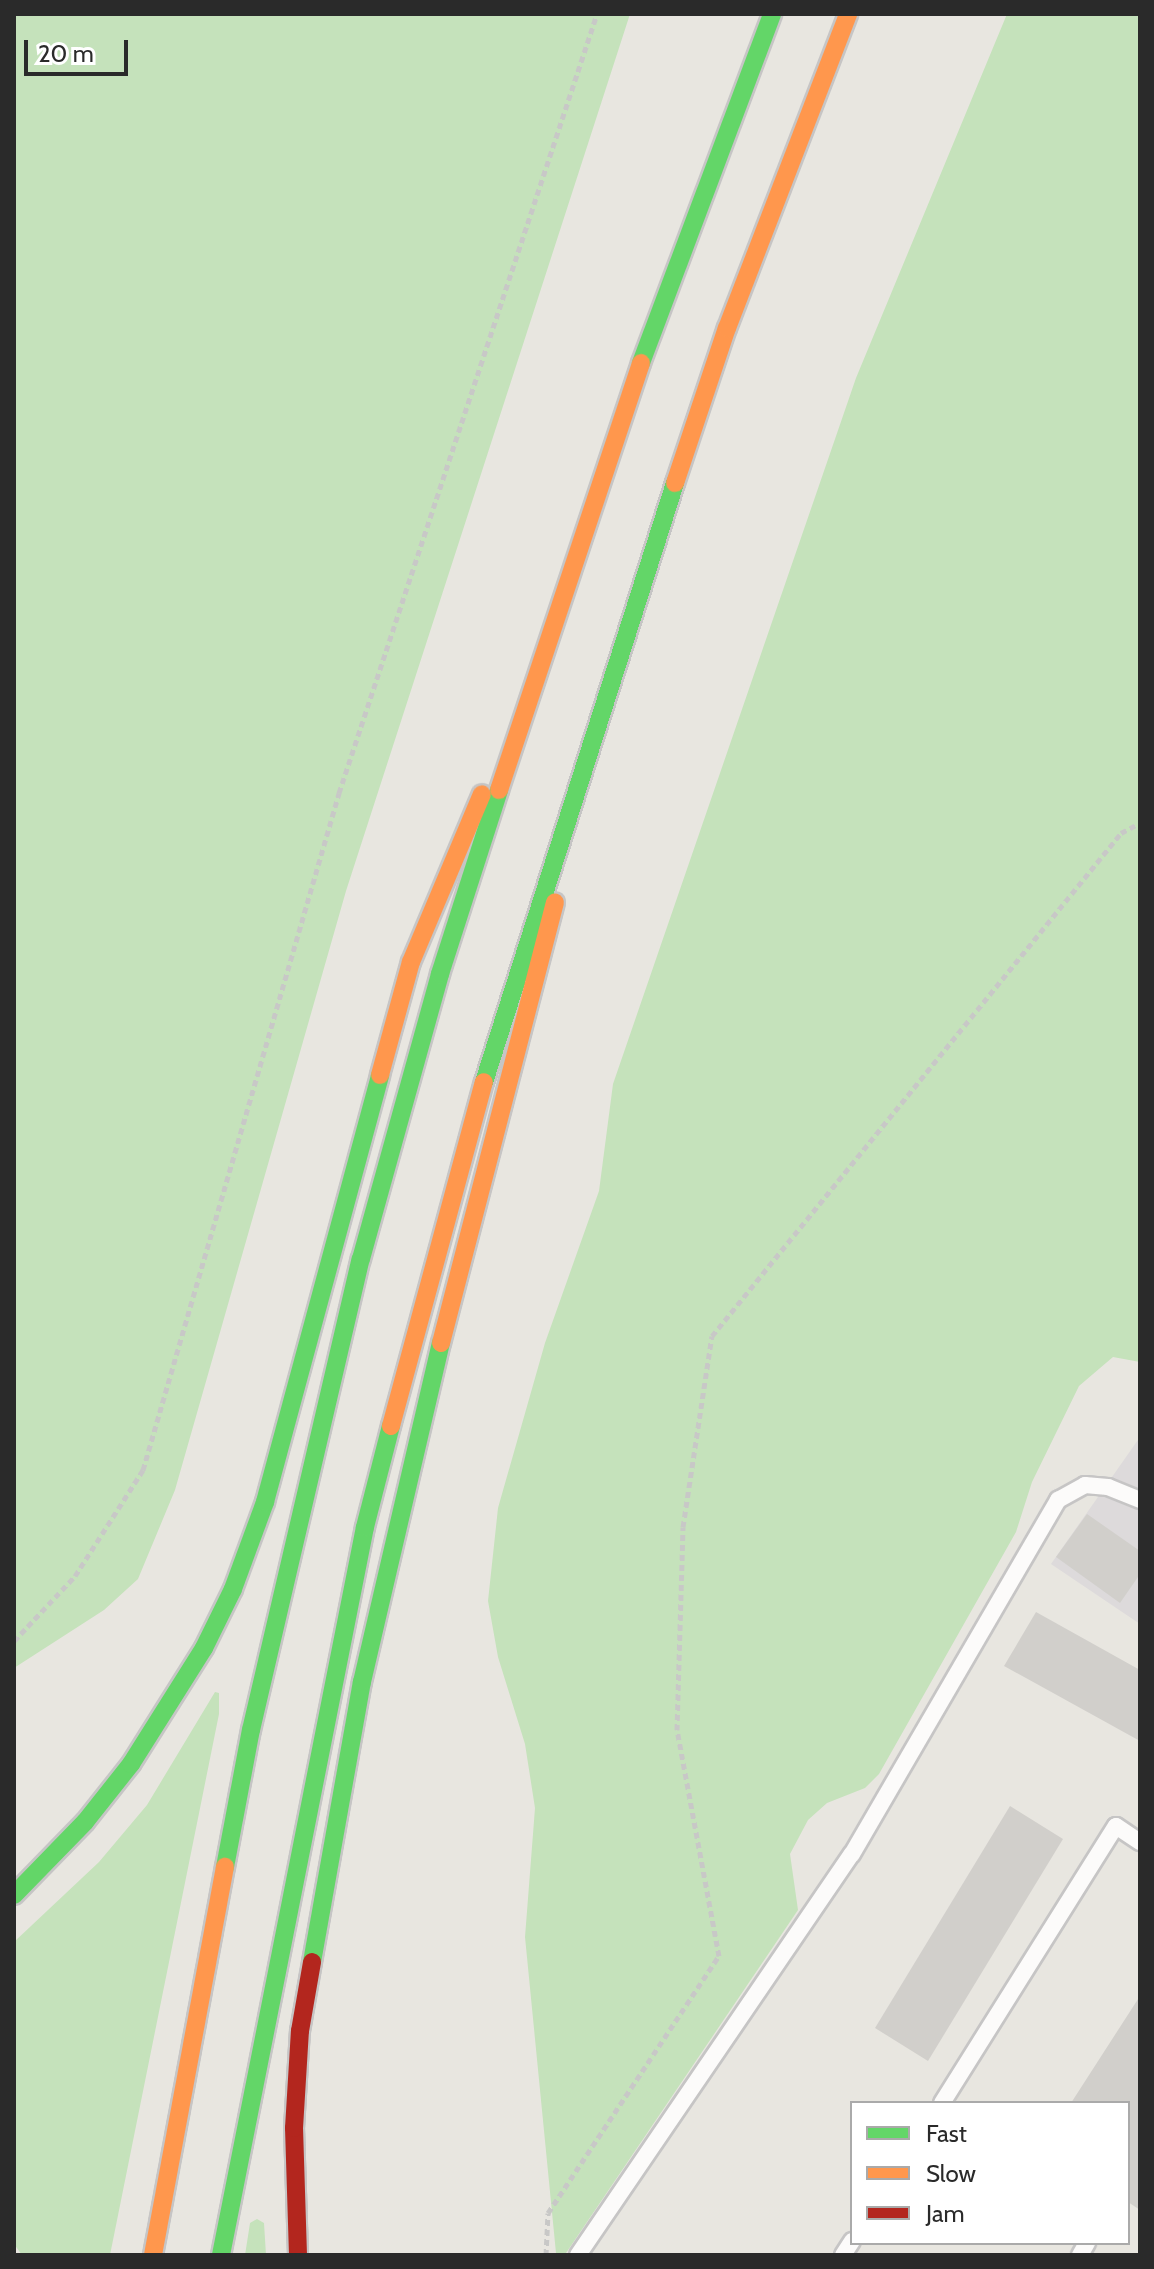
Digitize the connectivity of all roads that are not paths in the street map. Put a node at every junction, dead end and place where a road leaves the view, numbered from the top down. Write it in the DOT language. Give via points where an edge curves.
graph roads {
  1 [pos="772,14"];
  2 [pos="848,14"];
  3 [pos="529,694"];
  4 [pos="596,719"];
  5 [pos="1140,1500"];
  6 [pos="1140,1842"];
  7 [pos="14,1895"];
  8 [pos="943,2101"];
  9 [pos="153,2255"];
  10 [pos="221,2255"];
  11 [pos="298,2255"];
  12 [pos="578,2255"];
  1 -- 3 [label="main road" via="660,307"];
  2 -- 4 [label="main road" via="727,328"];
  3 -- 7 [label="main road" via="435,894 411,962 265,1502 233,1589 204,1648 131,1764 85,1822"];
  3 -- 9 [label="main road" via="440,974 361,1259 251,1730"];
  4 -- 10 [label="main road" via="451,1195 365,1527"];
  4 -- 11 [label="main road" via="535,991 402,1494 362,1682 300,2031 294,2128"];
  5 -- 12 [label="lane" via="1108,1487 1085,1485 1058,1500 852,1854"];
  6 -- 8 [label="lane" via="1116,1826"];
}
